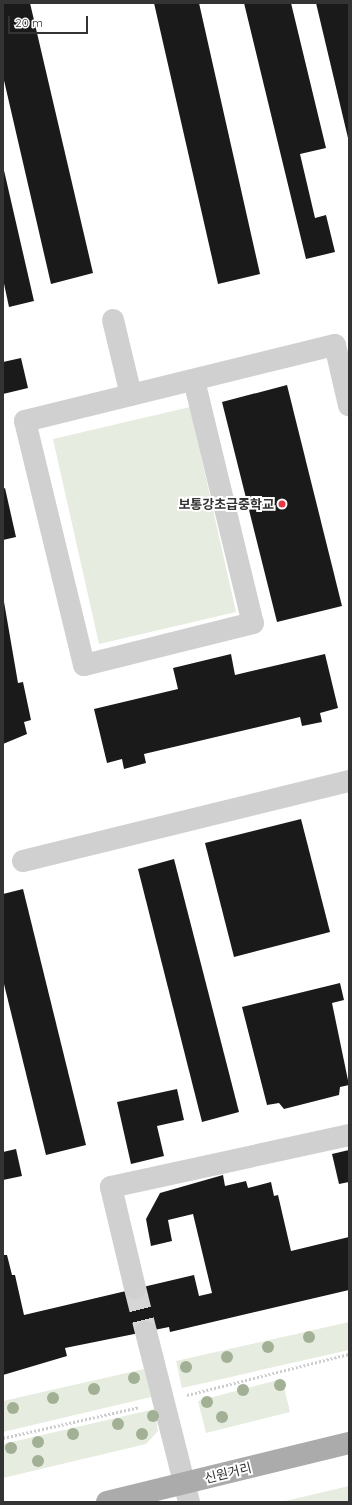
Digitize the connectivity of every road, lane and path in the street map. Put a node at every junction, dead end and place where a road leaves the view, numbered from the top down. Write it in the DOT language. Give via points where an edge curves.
graph roads {
  1 [pos="113,320"];
  2 [pos="194,380"];
  3 [pos="131,395"];
  4 [pos="349,405"];
  5 [pos="349,781"];
  6 [pos="23,861"];
  7 [pos="349,1135"];
  8 [pos="135,1288"];
  9 [pos="146,1332"];
  10 [pos="349,1443"];
  11 [pos="186,1493"];
  12 [pos="107,1502"];
  1 -- 3 [label="street"];
  2 -- 3 [label="street"];
  2 -- 3 [label="street" via="253,623 84,665 24,421"];
  2 -- 4 [label="street" via="335,345"];
  5 -- 6 [label="street"];
  7 -- 8 [label="street" via="111,1187"];
  9 -- 11 [label="street"];
  10 -- 11 [label="main road, 신원거리"];
  11 -- 12 [label="main road, 신원거리"];
}
